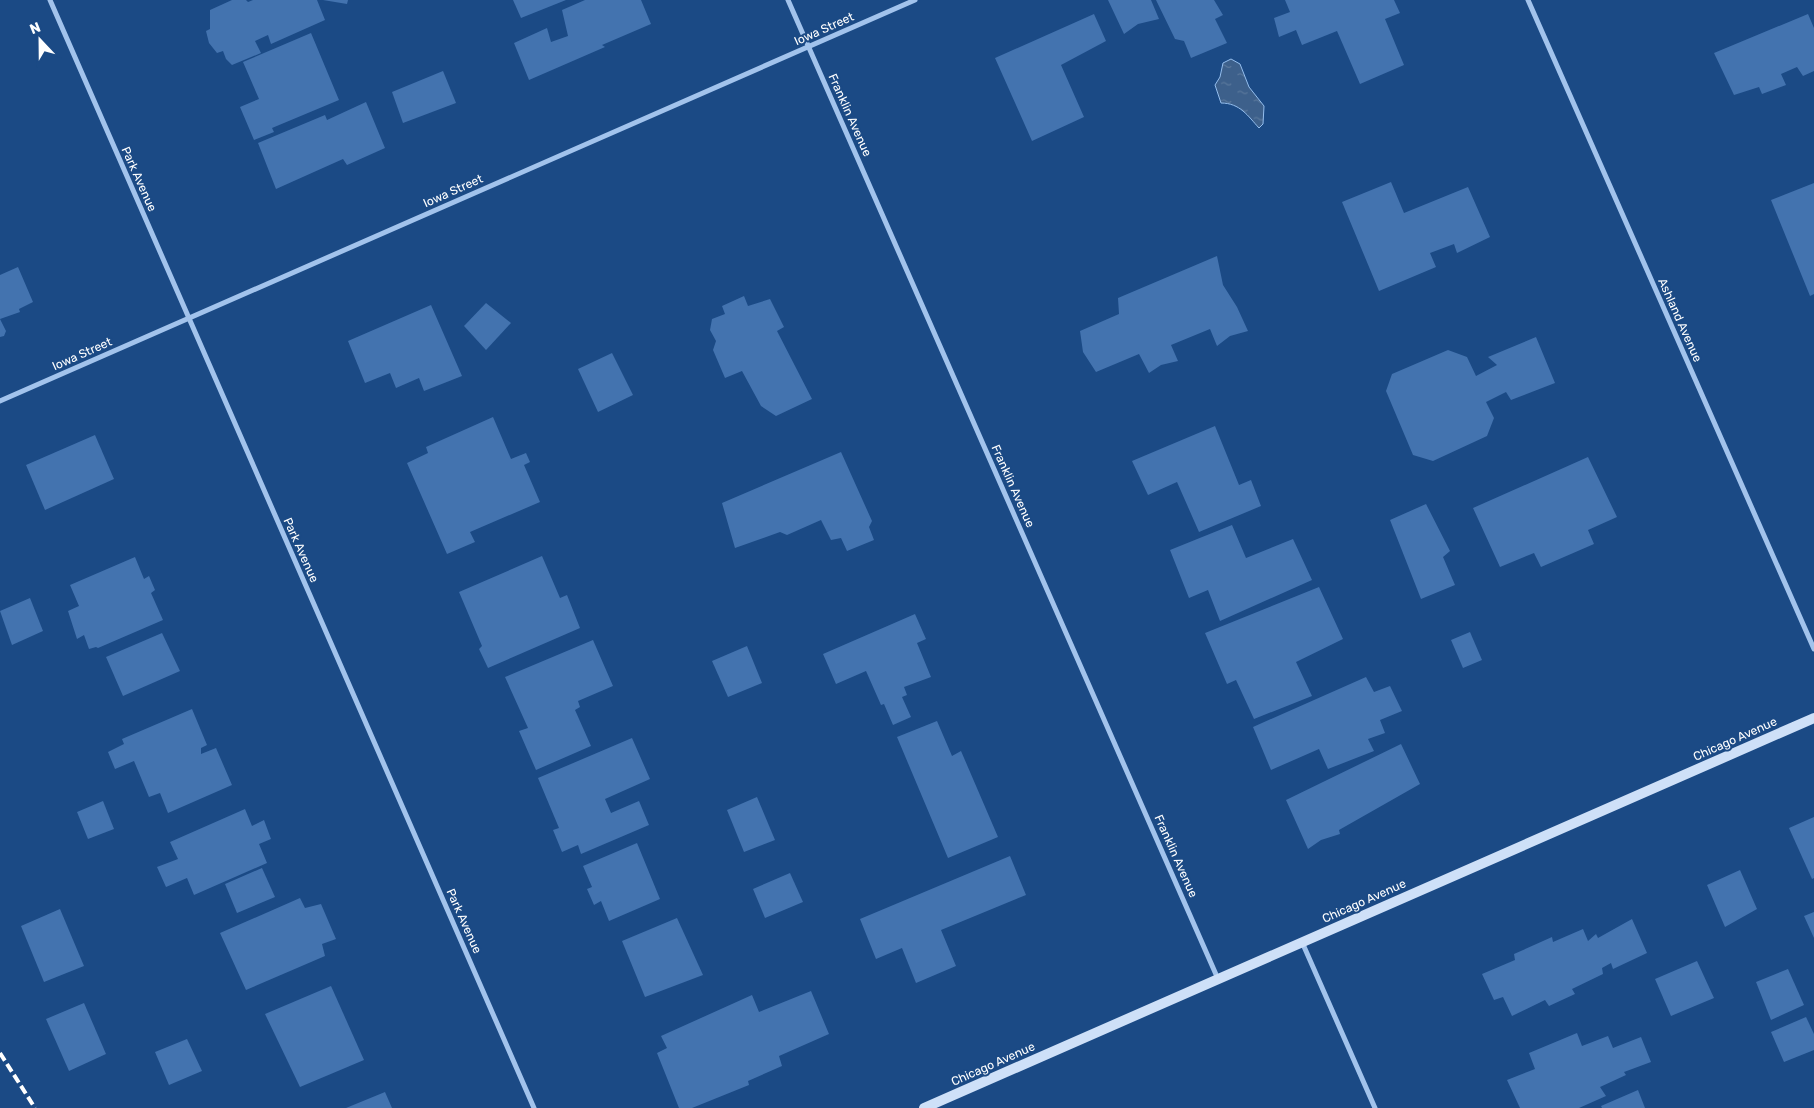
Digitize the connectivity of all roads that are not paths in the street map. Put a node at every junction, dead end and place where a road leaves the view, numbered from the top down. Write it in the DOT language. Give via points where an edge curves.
graph roads {
  1 [pos="50,0"];
  2 [pos="788,0"];
  3 [pos="914,0"];
  4 [pos="1528,0"];
  5 [pos="809,46"];
  6 [pos="189,318"];
  7 [pos="0,401"];
  8 [pos="1814,649"];
  9 [pos="1814,718"];
  10 [pos="1302,942"];
  11 [pos="1219,979"];
  12 [pos="534,1108"];
  13 [pos="924,1108"];
  14 [pos="1375,1108"];
  1 -- 6 [label="street, Park Avenue"];
  2 -- 5 [label="street, Franklin Avenue"];
  3 -- 5 [label="street, Iowa Street"];
  4 -- 8 [label="street, Ashland Avenue"];
  5 -- 6 [label="street, Iowa Street"];
  5 -- 11 [label="street, Franklin Avenue"];
  6 -- 7 [label="street, Iowa Street"];
  6 -- 12 [label="street, Park Avenue"];
  9 -- 10 [label="main road, Chicago Avenue"];
  10 -- 11 [label="main road, Chicago Avenue"];
  10 -- 14 [label="street"];
  11 -- 13 [label="main road, Chicago Avenue"];
}
